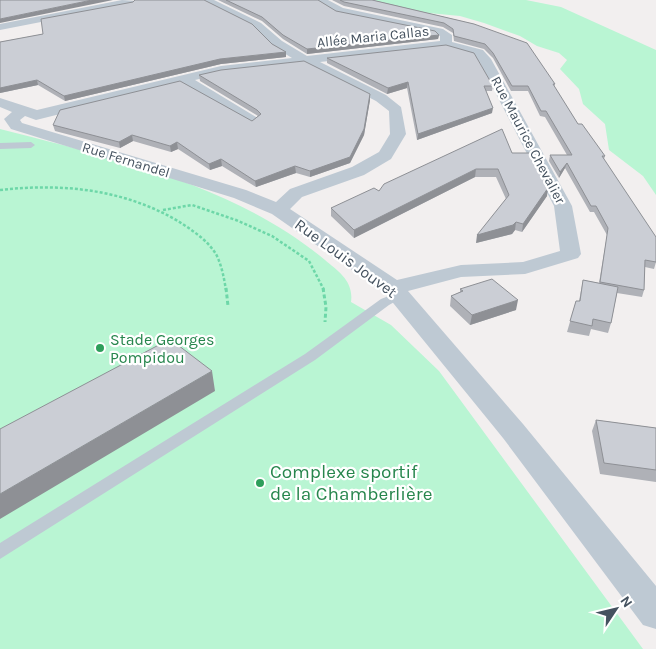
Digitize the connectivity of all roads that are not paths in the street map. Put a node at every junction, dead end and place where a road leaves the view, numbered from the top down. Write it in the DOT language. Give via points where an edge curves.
graph roads {
  1 [pos="206,0"];
  2 [pos="320,0"];
  3 [pos="128,1"];
  4 [pos="0,27"];
  5 [pos="446,44"];
  6 [pos="303,59"];
  7 [pos="184,80"];
  8 [pos="0,102"];
  9 [pos="23,111"];
  10 [pos="251,120"];
  11 [pos="31,145"];
  12 [pos="0,146"];
  13 [pos="279,210"];
  14 [pos="396,292"];
  15 [pos="0,552"];
  16 [pos="656,613"];
  1 -- 6 [label="street, Rue Louis Jouvet" via="257,25 278,44"];
  2 -- 5 [label="street, Rue Maurice Chevalier" via="340,11 440,31 446,35"];
  3 -- 4 [label="street"];
  5 -- 6 [label="street, Allée Maria Callas"];
  5 -- 14 [label="street, Rue Maurice Chevalier" via="479,53 486,62 563,206 571,254 525,268 461,271"];
  6 -- 7 [label="street, Allée Maria Callas" via="221,70"];
  6 -- 13 [label="street, Rue Louis Jouvet" via="381,98 396,110 398,134 386,155 358,171 296,193"];
  7 -- 9 [label="street, Allée Maria Callas" via="36,115"];
  7 -- 10 [label="street"];
  8 -- 9 [label="street"];
  9 -- 13 [label="street, Rue Fernandel" via="12,119 16,126 240,194"];
  11 -- 12 [label="lane"];
  13 -- 14 [label="street, Rue Louis Jouvet"];
  14 -- 15 [label="lane" via="310,357"];
  14 -- 16 [label="street, Rue Louis Jouvet" via="513,430"];
}
